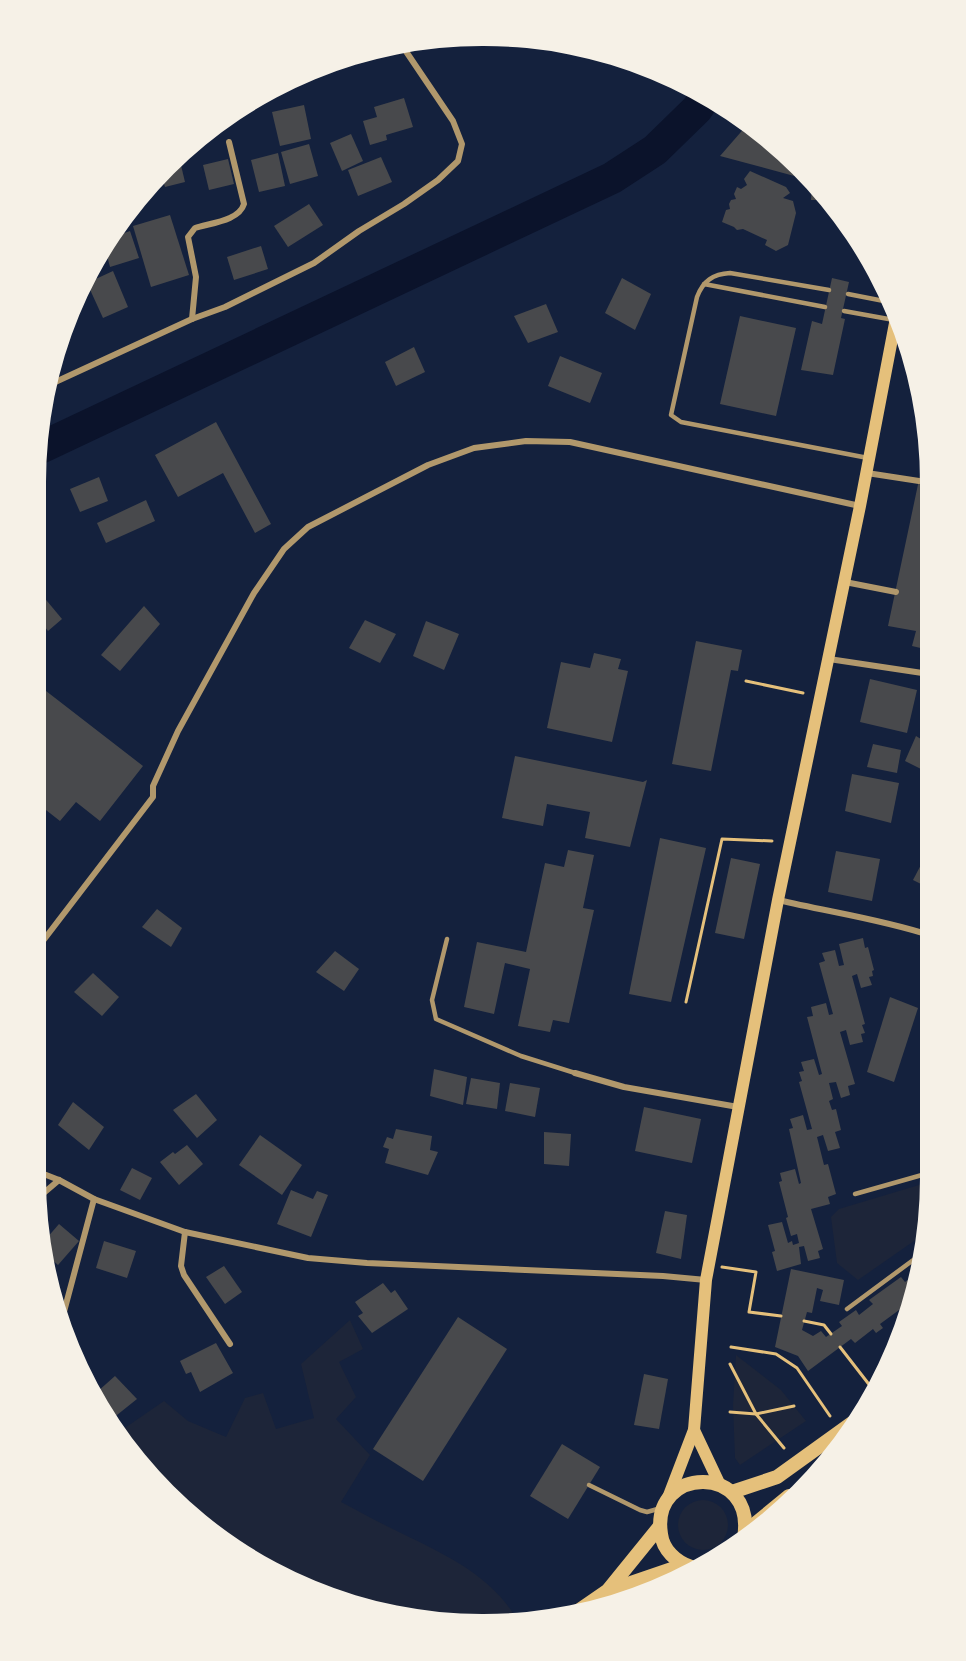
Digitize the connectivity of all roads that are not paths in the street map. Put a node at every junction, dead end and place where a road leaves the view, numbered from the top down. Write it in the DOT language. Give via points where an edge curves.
graph roads {
  1 [pos="407,53"];
  2 [pos="229,142"];
  3 [pos="704,284"];
  4 [pos="829,290"];
  5 [pos="848,294"];
  6 [pos="879,300"];
  7 [pos="825,307"];
  8 [pos="844,311"];
  9 [pos="887,318"];
  10 [pos="192,319"];
  11 [pos="893,335"];
  12 [pos="59,380"];
  13 [pos="870,459"];
  14 [pos="867,473"];
  15 [pos="919,481"];
  16 [pos="860,506"];
  17 [pos="845,582"];
  18 [pos="896,592"];
  19 [pos="829,659"];
  20 [pos="920,673"];
  21 [pos="778,900"];
  22 [pos="920,931"];
  23 [pos="46,937"];
  24 [pos="447,939"];
  25 [pos="575,1073"];
  26 [pos="739,1108"];
  27 [pos="46,1175"];
  28 [pos="920,1176"];
  29 [pos="59,1180"];
  30 [pos="46,1191"];
  31 [pos="855,1194"];
  32 [pos="94,1199"];
  33 [pos="185,1232"];
  34 [pos="911,1261"];
  35 [pos="706,1280"];
  36 [pos="66,1305"];
  37 [pos="847,1309"];
  38 [pos="230,1344"];
  39 [pos="694,1431"];
  40 [pos="836,1435"];
  41 [pos="589,1485"];
  42 [pos="726,1488"];
  43 [pos="665,1503"];
  44 [pos="660,1526"];
  45 [pos="745,1527"];
  46 [pos="685,1565"];
  47 [pos="673,1571"];
  48 [pos="608,1591"];
  49 [pos="594,1600"];
  1 -- 10 [label="street" via="453,121 462,144 458,161 438,180 314,263"];
  2 -- 10 [label="street" via="244,204 234,216 190,232 196,277"];
  3 -- 4 [label="lane" via="715,276 730,273"];
  3 -- 7 [label="lane"];
  3 -- 13 [label="lane" via="697,297 671,415 681,423"];
  5 -- 6 [label="lane"];
  8 -- 9 [label="lane"];
  10 -- 12 [label="street"];
  11 -- 13 [label="main road"];
  13 -- 14 [label="main road"];
  14 -- 15 [label="street"];
  14 -- 16 [label="main road"];
  16 -- 17 [label="main road"];
  16 -- 23 [label="street" via="570,442 526,441 474,448 428,465 308,527 284,549 254,593 178,731 153,786 153,797"];
  17 -- 18 [label="street"];
  17 -- 19 [label="main road"];
  19 -- 20 [label="street"];
  19 -- 21 [label="main road"];
  21 -- 22 [label="street"];
  21 -- 26 [label="main road"];
  24 -- 25 [label="lane" via="432,1000 436,1020 521,1056"];
  25 -- 26 [label="street" via="624,1087"];
  26 -- 35 [label="main road"];
  27 -- 29 [label="street"];
  28 -- 31 [label="lane"];
  29 -- 30 [label="street"];
  29 -- 32 [label="street"];
  32 -- 33 [label="street"];
  32 -- 36 [label="street"];
  33 -- 35 [label="street" via="340,1261"];
  33 -- 38 [label="street" via="181,1266 184,1275"];
  34 -- 37 [label="lane"];
  35 -- 39 [label="main road"];
  39 -- 42 [label="main road"];
  39 -- 43 [label="main road"];
  40 -- 42 [label="main road" via="777,1477"];
  41 -- 43 [label="lane" via="646,1512"];
  42 -- 43 [label="main road" via="696,1482 681,1486"];
  42 -- 45 [label="main road" via="744,1510"];
  43 -- 44 [label="main road"];
  44 -- 46 [label="main road" via="666,1549"];
  44 -- 48 [label="main road"];
  47 -- 48 [label="main road"];
  48 -- 49 [label="main road"];
}
